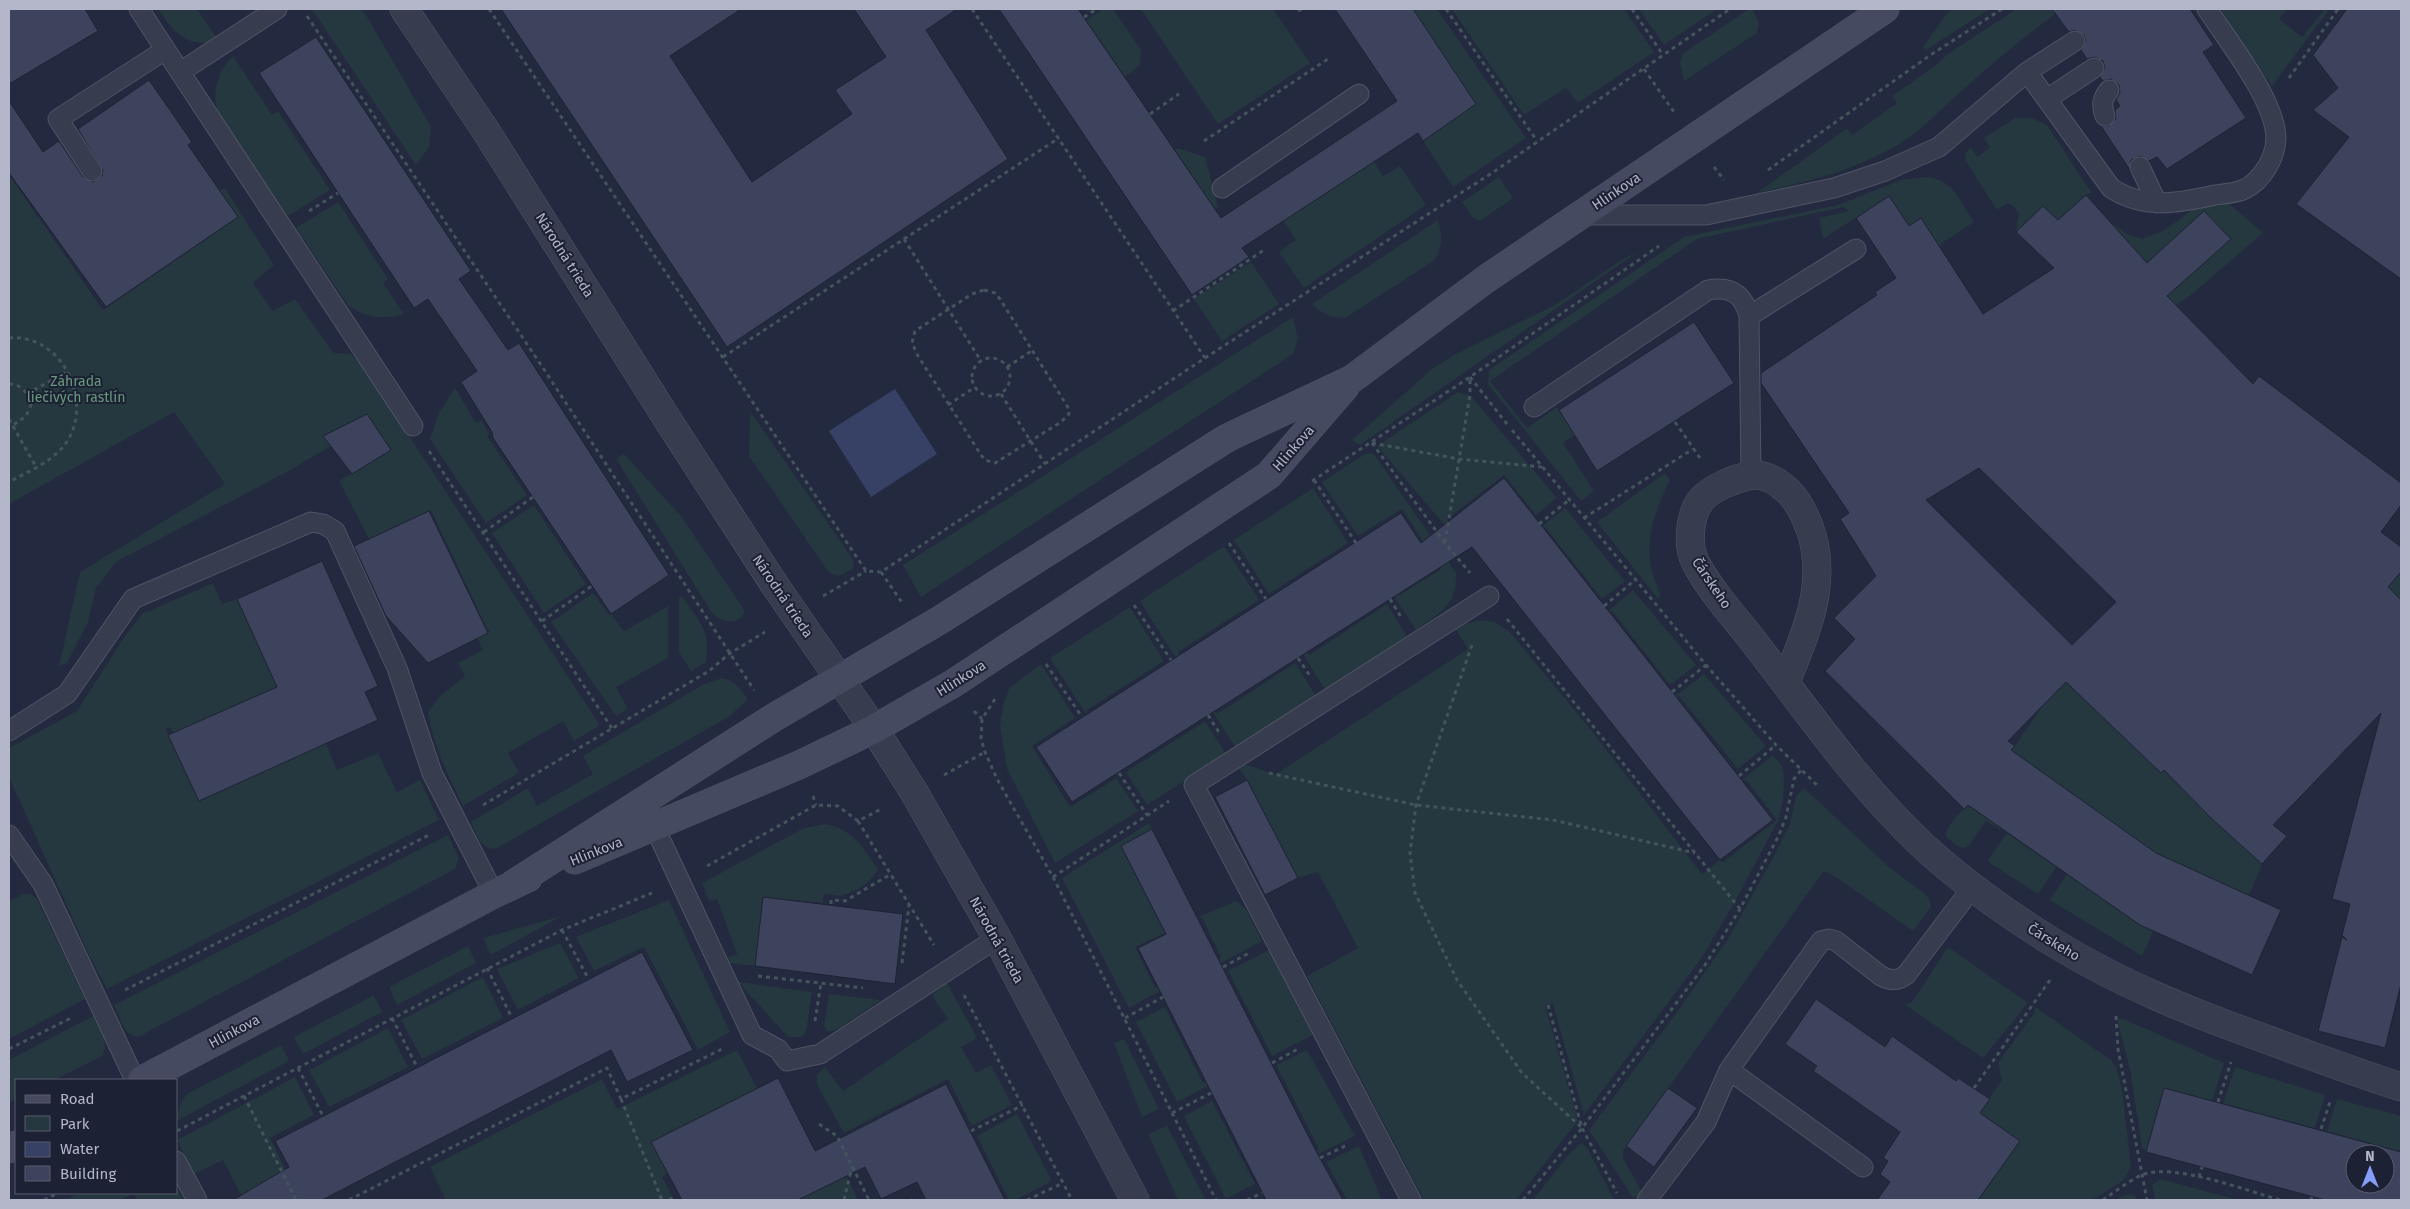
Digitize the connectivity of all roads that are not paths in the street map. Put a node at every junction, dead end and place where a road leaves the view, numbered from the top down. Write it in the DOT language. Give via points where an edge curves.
graph roads {
  1 [pos="139,9"];
  2 [pos="277,9"];
  3 [pos="404,9"];
  4 [pos="1885,9"];
  5 [pos="2208,19"];
  6 [pos="2075,41"];
  7 [pos="165,50"];
  8 [pos="2094,68"];
  9 [pos="180,72"];
  10 [pos="2027,72"];
  11 [pos="2109,90"];
  12 [pos="1359,94"];
  13 [pos="2047,100"];
  14 [pos="2105,116"];
  15 [pos="2140,167"];
  16 [pos="92,171"];
  17 [pos="1222,188"];
  18 [pos="2157,203"];
  19 [pos="1581,215"];
  20 [pos="1856,249"];
  21 [pos="1749,316"];
  22 [pos="1352,379"];
  23 [pos="1534,407"];
  24 [pos="413,426"];
  25 [pos="1751,475"];
  26 [pos="1489,596"];
  27 [pos="839,679"];
  28 [pos="1786,682"];
  29 [pos="874,730"];
  30 [pos="9,731"];
  31 [pos="655,828"];
  32 [pos="9,836"];
  33 [pos="1972,888"];
  34 [pos="503,889"];
  35 [pos="998,938"];
  36 [pos="1729,1070"];
  37 [pos="136,1079"];
  38 [pos="144,1079"];
  39 [pos="2401,1087"];
  40 [pos="178,1165"];
  41 [pos="1863,1167"];
  42 [pos="197,1200"];
  43 [pos="1135,1200"];
  44 [pos="1411,1200"];
  45 [pos="1646,1200"];
  1 -- 7 [label="lane"];
  2 -- 9 [label="lane"];
  3 -- 27 [label="street, Národná trieda" via="486,131 676,433"];
  4 -- 19 [label="main road, Hlinkova"];
  5 -- 18 [label="lane" via="2267,102 2276,141 2268,167 2244,190"];
  6 -- 10 [label="lane"];
  7 -- 9 [label="lane"];
  7 -- 16 [label="lane" via="58,119"];
  8 -- 13 [label="lane"];
  9 -- 24 [label="lane"];
  10 -- 13 [label="lane"];
  10 -- 19 [label="lane" via="1938,147 1885,171 1834,188 1706,215"];
  11 -- 14 [label="lane" via="2103,98"];
  12 -- 17 [label="lane"];
  13 -- 18 [label="lane" via="2112,188 2125,198"];
  15 -- 18 [label="lane"];
  19 -- 22 [label="main road, Hlinkova" via="1486,278"];
  20 -- 21 [label="lane"];
  21 -- 23 [label="lane" via="1742,299 1733,292 1722,288 1708,290"];
  21 -- 25 [label="lane"];
  22 -- 27 [label="main road, Hlinkova" via="1227,438 940,620"];
  22 -- 29 [label="main road, Hlinkova" via="1269,475 954,683"];
  25 -- 28 [label="street" via="1772,478 1788,491 1800,506 1816,549 1818,574 1814,603"];
  25 -- 28 [label="street, Čárskeho" via="1702,499 1690,529 1692,554 1708,582"];
  26 -- 44 [label="lane" via="1194,785"];
  27 -- 29 [label="street, Národná trieda"];
  27 -- 34 [label="main road, Hlinkova"];
  28 -- 33 [label="street, Čárskeho" via="1830,743 1882,804"];
  29 -- 31 [label="main road, Hlinkova"];
  29 -- 35 [label="street, Národná trieda" via="914,792"];
  30 -- 34 [label="lane" via="67,694 133,599 311,522 323,524 335,532 397,668 432,773 456,820"];
  31 -- 34 [label="main road, Hlinkova"];
  31 -- 35 [label="lane" via="752,1035 778,1049 786,1061 820,1054 898,998"];
  32 -- 37 [label="lane" via="43,884"];
  33 -- 36 [label="lane" via="1906,975 1898,980 1882,976 1832,939 1821,941"];
  33 -- 39 [label="street, Čárskeho" via="2054,943 2124,982 2240,1030"];
  34 -- 38 [label="main road, Hlinkova"];
  35 -- 43 [label="street, Národná trieda"];
  36 -- 41 [label="lane"];
  36 -- 45 [label="lane" via="1706,1122"];
  40 -- 42 [label="lane"];
}
